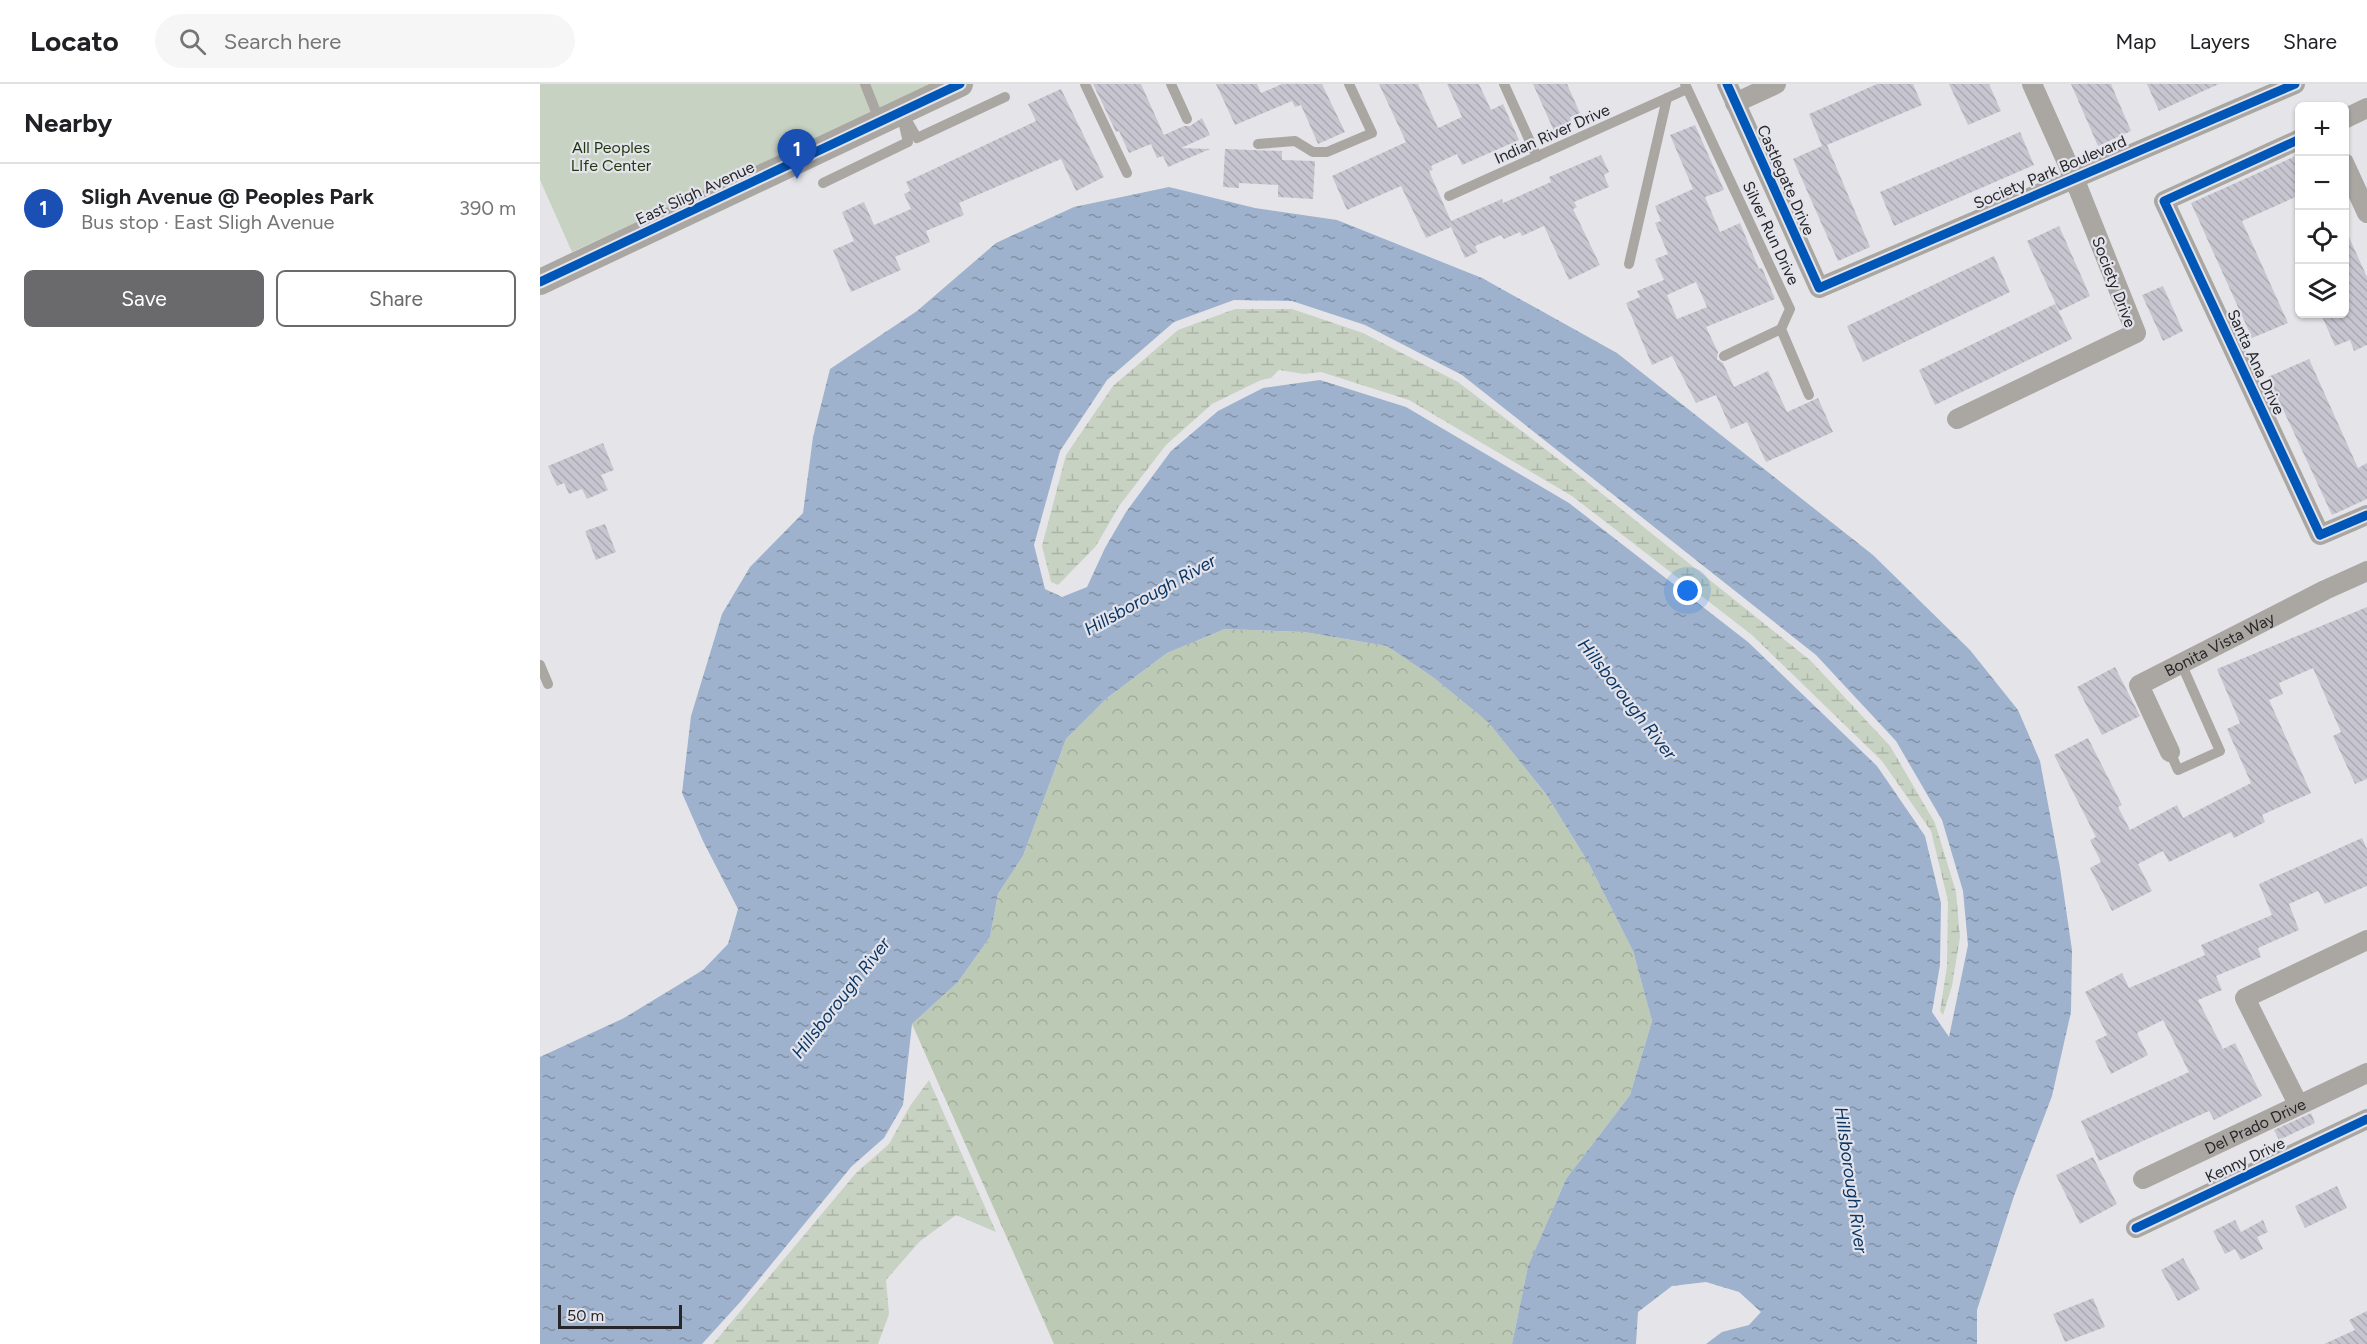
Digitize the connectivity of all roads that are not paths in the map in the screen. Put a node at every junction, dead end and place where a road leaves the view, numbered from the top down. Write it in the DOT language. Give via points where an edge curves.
graph roads {
  1 [pos="865,84"];
  2 [pos="960,84"];
  3 [pos="1085,84"];
  4 [pos="1171,84"];
  5 [pos="1349,84"];
  6 [pos="1504,84"];
  7 [pos="1727,84"];
  8 [pos="1776,84"];
  9 [pos="2032,84"];
  10 [pos="2295,84"];
  11 [pos="1686,87"];
  12 [pos="1005,97"];
  13 [pos="1667,98"];
  14 [pos="1735,103"];
  15 [pos="2367,108"];
  16 [pos="891,117"];
  17 [pos="2349,117"];
  18 [pos="1187,119"];
  19 [pos="2295,141"];
  20 [pos="1258,144"];
  21 [pos="1537,157"];
  22 [pos="1127,173"];
  23 [pos="2349,174"];
  24 [pos="2074,178"];
  25 [pos="823,183"];
  26 [pos="1449,196"];
  27 [pos="2367,213"];
  28 [pos="1629,264"];
  29 [pos="540,282"];
  30 [pos="1819,288"];
  31 [pos="1781,329"];
  32 [pos="1724,356"];
  33 [pos="1809,395"];
  34 [pos="1957,419"];
  35 [pos="2367,515"];
  36 [pos="2367,571"];
  37 [pos="2181,663"];
  38 [pos="540,665"];
  39 [pos="548,684"];
  40 [pos="2170,752"];
  41 [pos="2367,940"];
  42 [pos="2367,1073"];
  43 [pos="2298,1104"];
  44 [pos="2367,1119"];
  45 [pos="2143,1179"];
  46 [pos="2136,1228"];
  1 -- 16 [label="lane"];
  2 -- 16 [label="street, East Sligh Avenue"];
  3 -- 22 [label="lane"];
  4 -- 18 [label="lane"];
  5 -- 20 [label="lane" via="1372,134 1327,152 1313,152 1295,141"];
  6 -- 21 [label="lane"];
  7 -- 14 [label="street, Castlegate Drive"];
  8 -- 14 [label="street"];
  9 -- 24 [label="street, Society Drive"];
  10 -- 24 [label="street, Society Park Boulevard"];
  11 -- 13 [label="lane, Indian River Drive"];
  11 -- 31 [label="lane, Silver Run Drive" via="1790,309"];
  12 -- 16 [label="lane" via="917,138"];
  13 -- 21 [label="lane, Indian River Drive"];
  13 -- 28 [label="lane"];
  14 -- 30 [label="street, Castlegate Drive"];
  15 -- 17 [label="street"];
  16 -- 25 [label="lane" via="908,142"];
  16 -- 29 [label="street, East Sligh Avenue"];
  19 -- 35 [label="street, Santa Ana Drive" via="2164,201 2320,535"];
  21 -- 26 [label="lane, Indian River Drive"];
  23 -- 27 [label="street"];
  24 -- 30 [label="street, Society Park Boulevard"];
  24 -- 34 [label="street, Society Drive" via="2136,333"];
  31 -- 32 [label="lane"];
  31 -- 33 [label="lane"];
  36 -- 37 [label="street, Bonita Vista Way"];
  37 -- 40 [label="street, Bonita Vista Way" via="2139,685"];
  37 -- 40 [label="lane" via="2220,751 2178,770"];
  38 -- 39 [label="lane"];
  41 -- 43 [label="street" via="2245,998"];
  42 -- 43 [label="street, Del Prado Drive"];
  43 -- 45 [label="street, Del Prado Drive"];
  44 -- 46 [label="street, Kenny Drive"];
}
